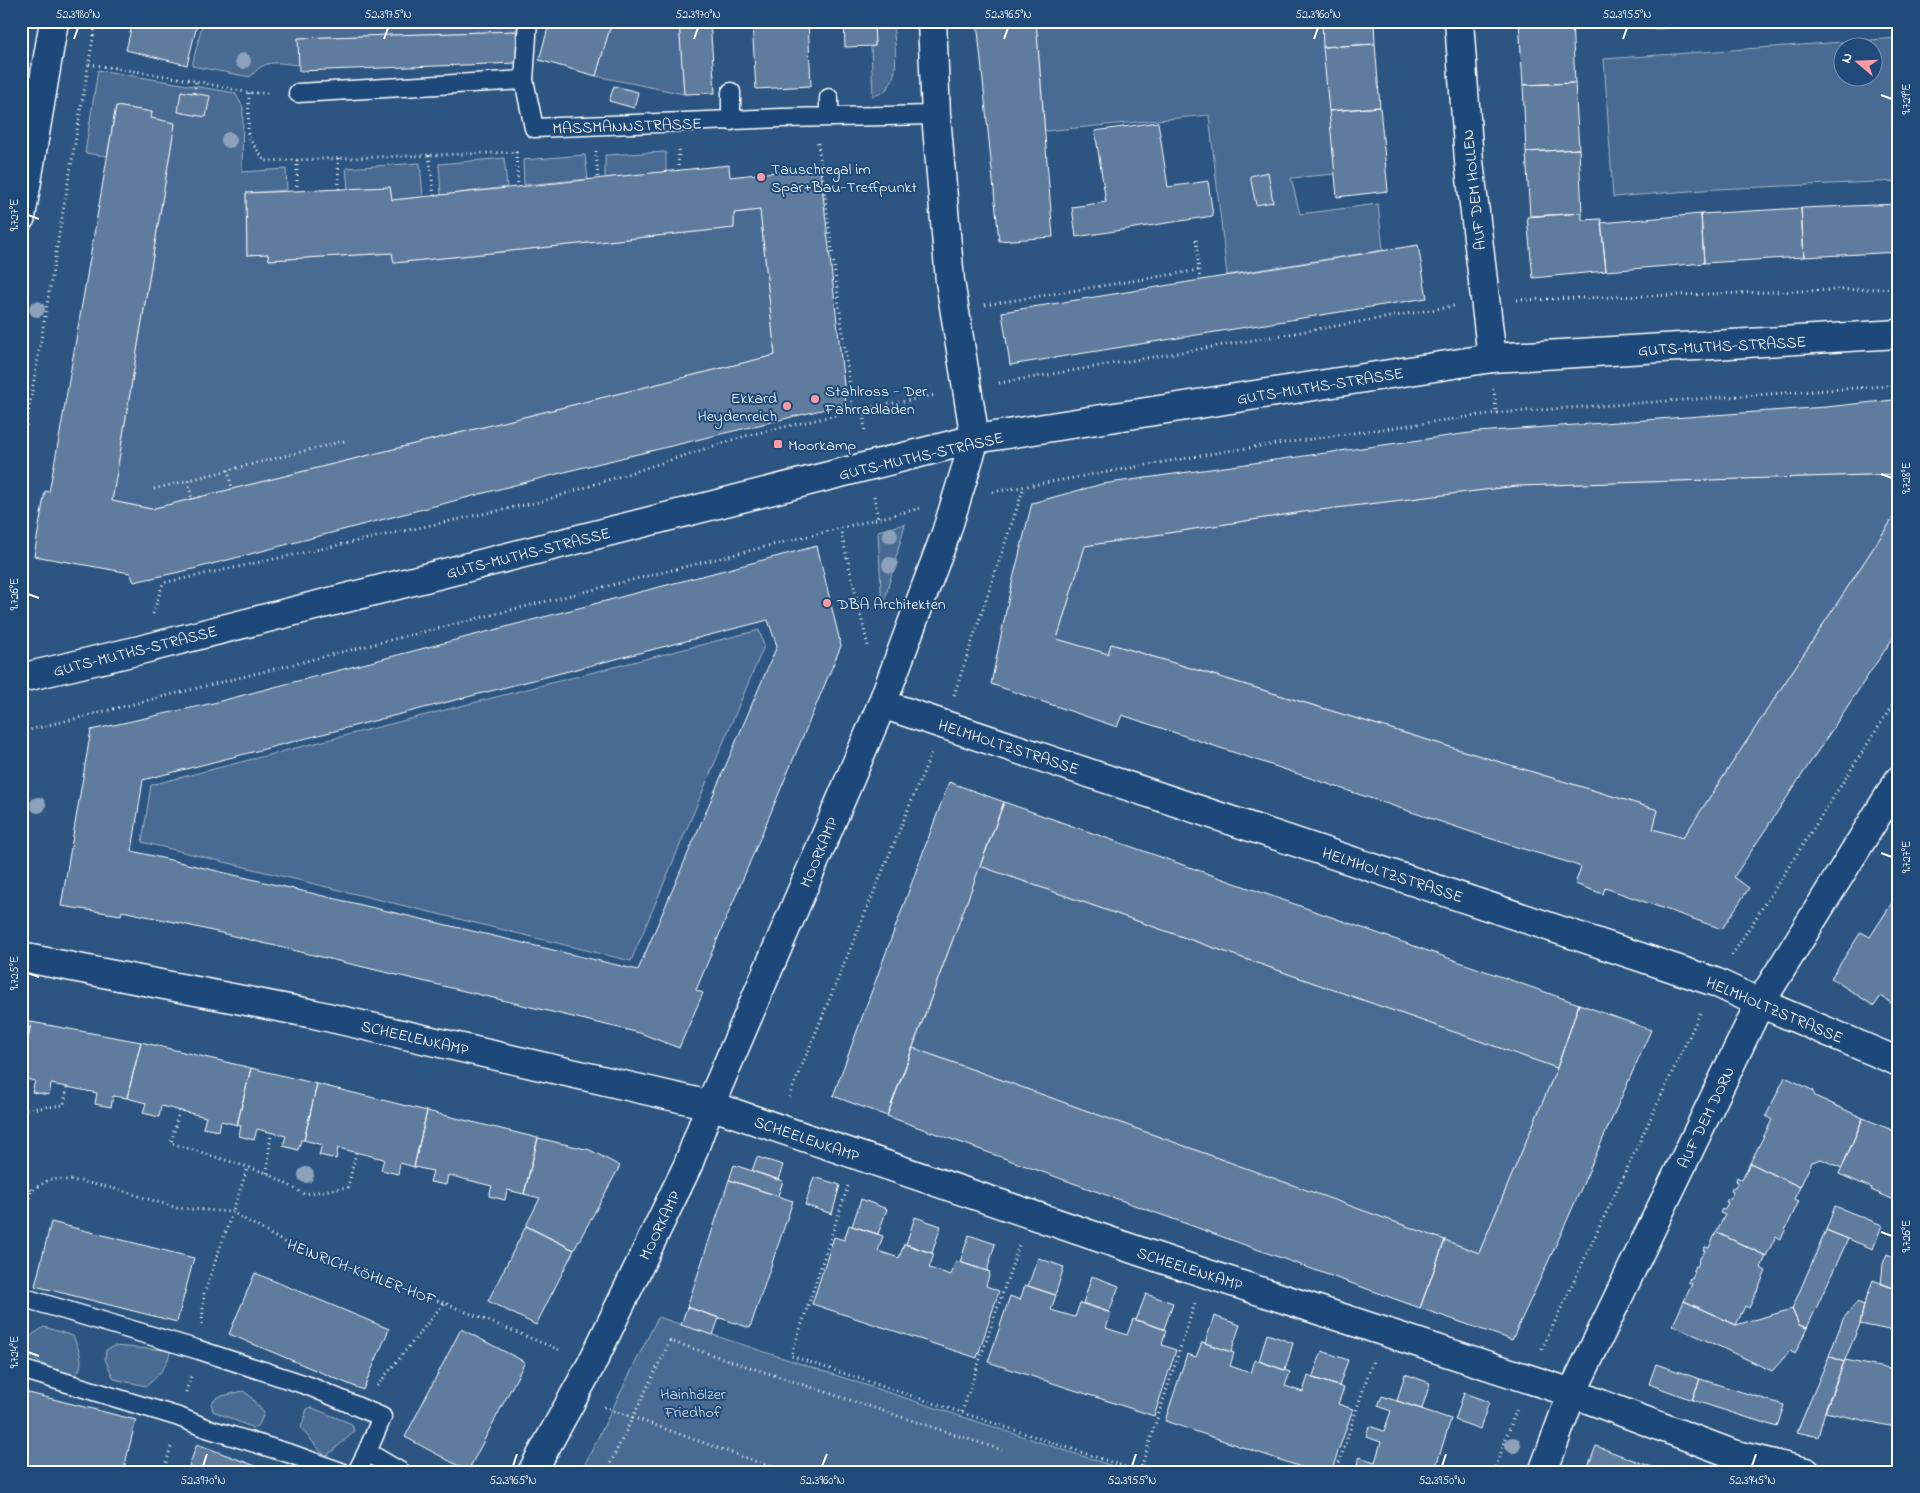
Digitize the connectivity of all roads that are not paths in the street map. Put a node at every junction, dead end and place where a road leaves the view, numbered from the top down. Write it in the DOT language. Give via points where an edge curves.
graph roads {
  1 [pos="54,21"];
  2 [pos="528,21"];
  3 [pos="932,21"];
  4 [pos="1459,21"];
  5 [pos="524,80"];
  6 [pos="731,92"];
  7 [pos="298,93"];
  8 [pos="829,98"];
  9 [pos="936,115"];
  10 [pos="822,117"];
  11 [pos="732,121"];
  12 [pos="21,217"];
  13 [pos="1899,334"];
  14 [pos="1492,358"];
  15 [pos="975,439"];
  16 [pos="21,678"];
  17 [pos="882,704"];
  18 [pos="1899,780"];
  19 [pos="21,956"];
  20 [pos="1760,1003"];
  21 [pos="1899,1062"];
  22 [pos="710,1105"];
  23 [pos="21,1297"];
  24 [pos="21,1369"];
  25 [pos="1572,1393"];
  26 [pos="367,1452"];
  27 [pos="341,1472"];
  28 [pos="357,1472"];
  29 [pos="401,1472"];
  30 [pos="532,1472"];
  31 [pos="1543,1472"];
  32 [pos="1806,1472"];
  1 -- 12 [label="street"];
  2 -- 5 [label="lane"];
  3 -- 9 [label="street, MOORKAMP"];
  4 -- 14 [label="street, AUF DEM HOLLEN" via="1469,161"];
  5 -- 7 [label="lane"];
  5 -- 11 [label="lane, MASSMANNSTRASSE" via="534,128"];
  6 -- 11 [label="lane"];
  8 -- 10 [label="lane"];
  9 -- 10 [label="lane, MASSMANNSTRASSE"];
  9 -- 15 [label="street, MOORKAMP" via="949,272"];
  10 -- 11 [label="lane, MASSMANNSTRASSE"];
  13 -- 14 [label="street, GUTS-MUTHS-STRASSE"];
  14 -- 15 [label="street, GUTS-MUTHS-STRASSE"];
  15 -- 16 [label="street, GUTS-MUTHS-STRASSE"];
  15 -- 17 [label="street, MOORKAMP" via="946,533"];
  17 -- 20 [label="street, HELMHOLTZSTRASSE" via="1715,982"];
  17 -- 22 [label="street, MOORKAMP"];
  18 -- 20 [label="street, AUF DEM DORN"];
  19 -- 22 [label="street, SCHEELENKAMP" via="314,1014"];
  20 -- 21 [label="street, HELMHOLTZSTRASSE"];
  20 -- 25 [label="street, AUF DEM DORN"];
  22 -- 25 [label="street, SCHEELENKAMP"];
  22 -- 30 [label="street, MOORKAMP" via="688,1165 577,1394"];
  23 -- 26 [label="lane" via="309,1386 382,1417"];
  24 -- 27 [label="lane" via="179,1417"];
  25 -- 31 [label="street, AUF DEM DORN"];
  25 -- 32 [label="street, SCHEELENKAMP" via="1733,1454"];
  26 -- 28 [label="lane"];
  26 -- 29 [label="lane"];
}
